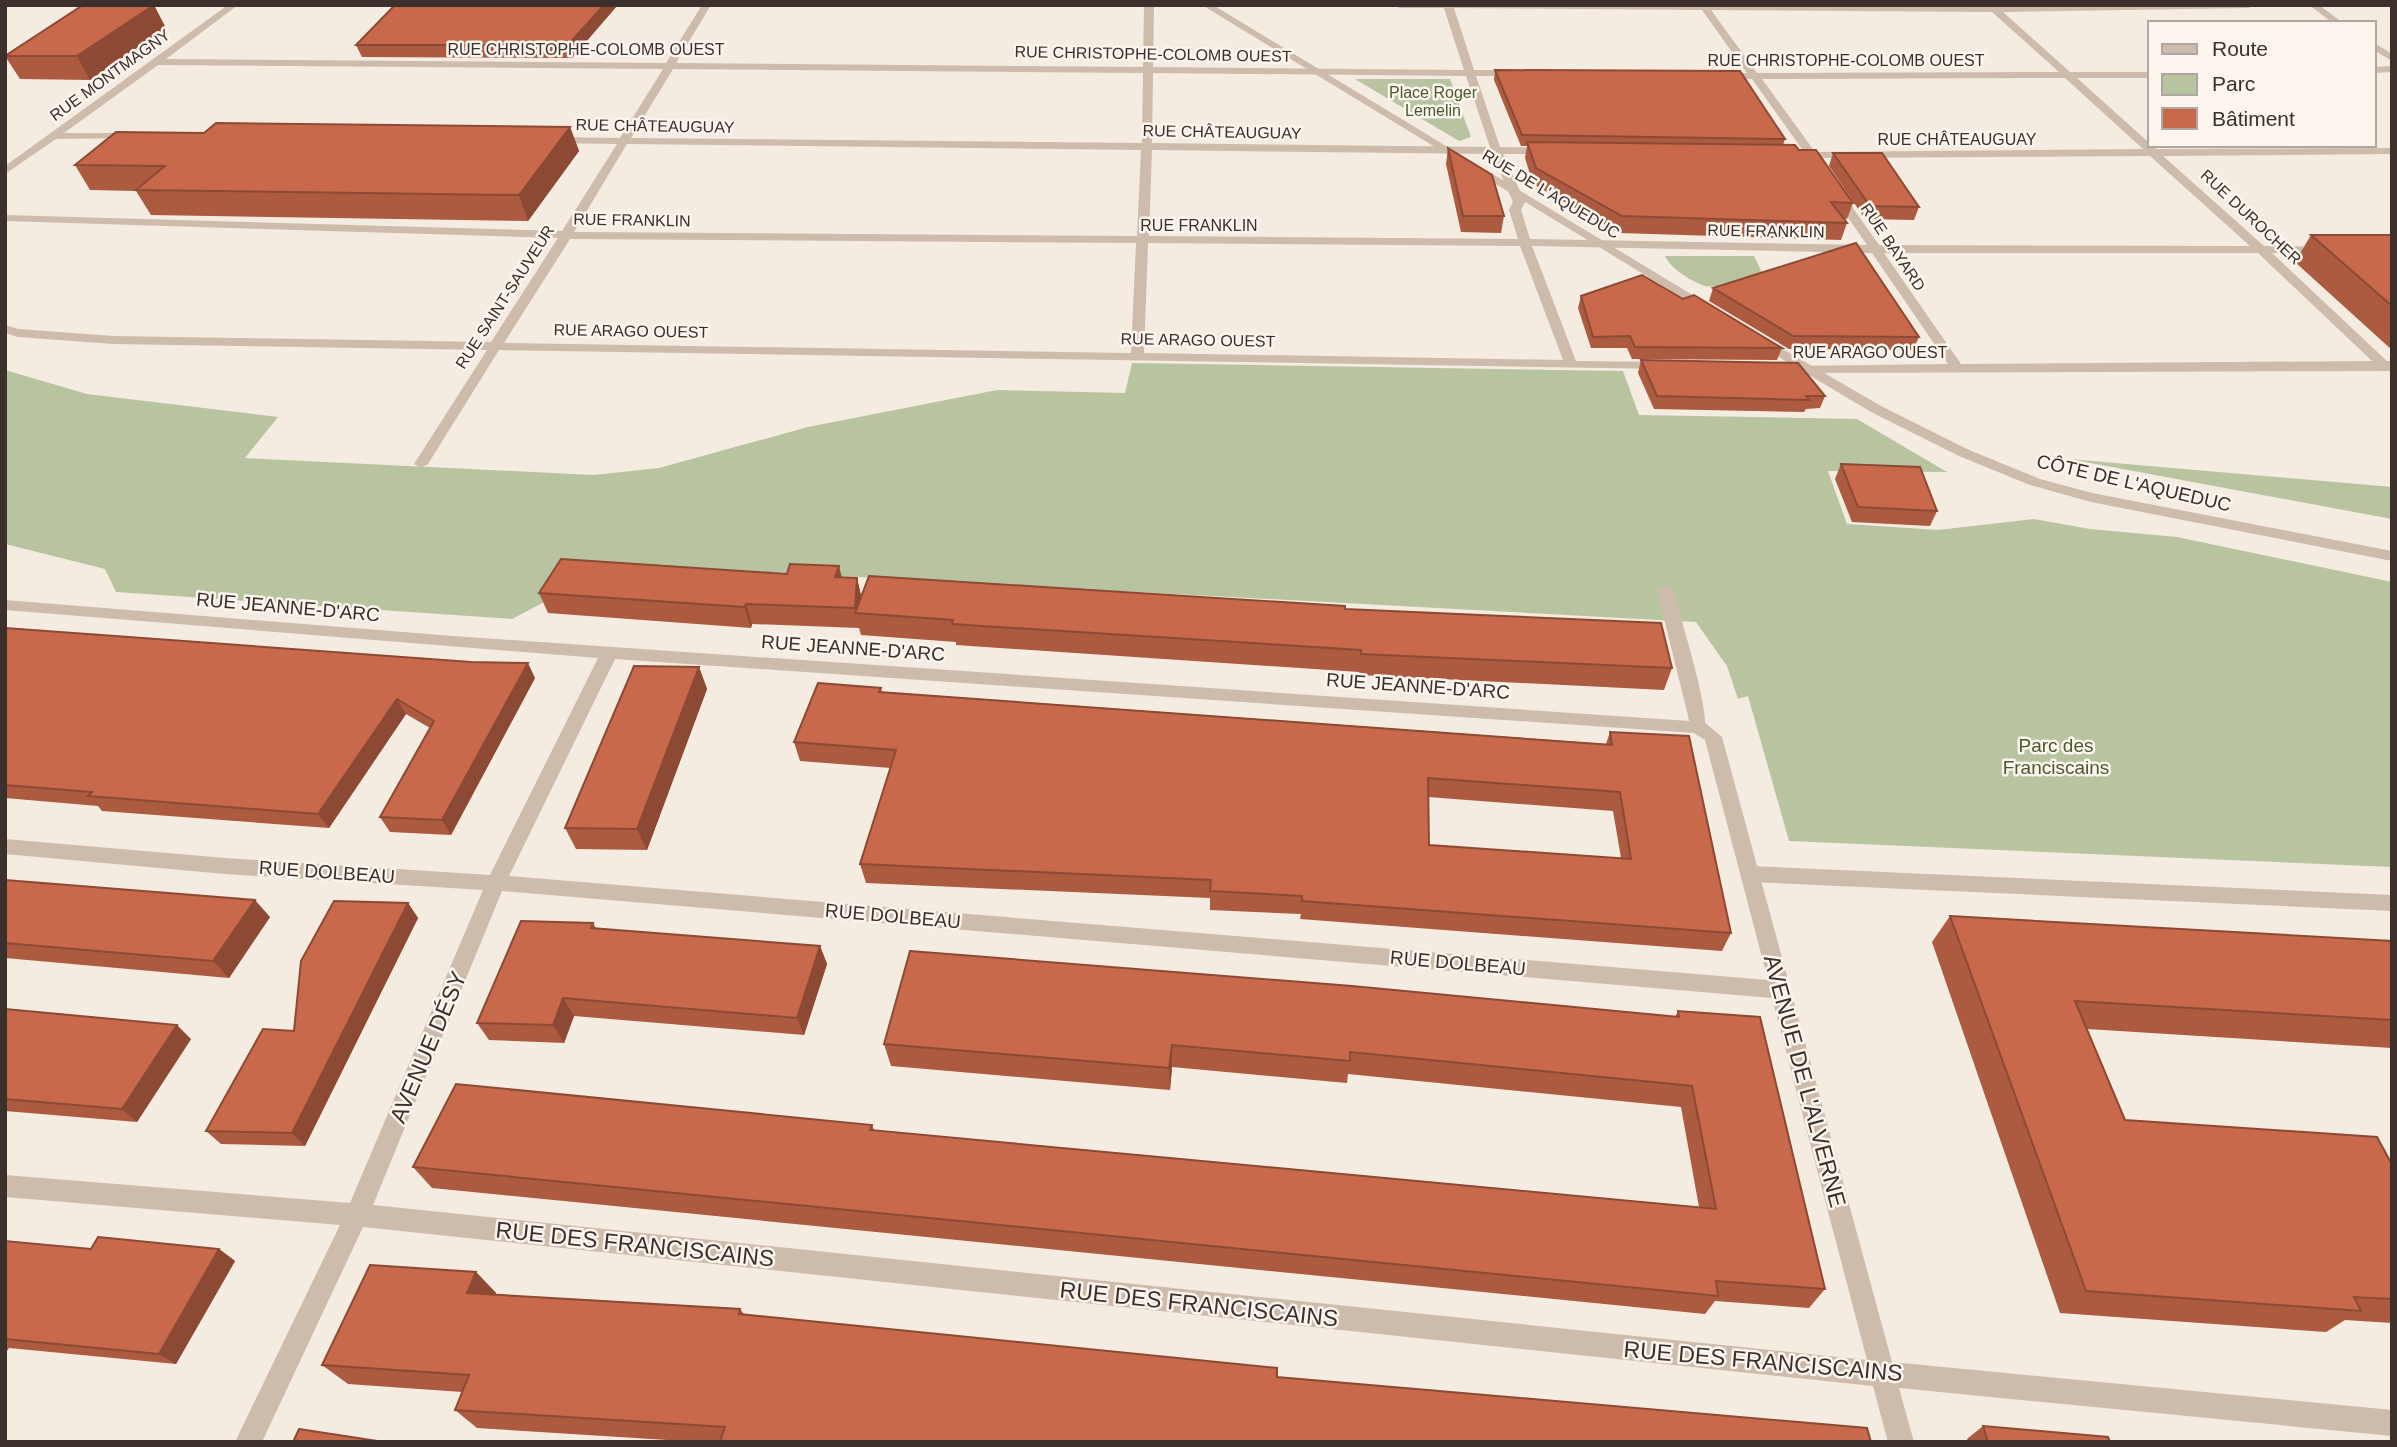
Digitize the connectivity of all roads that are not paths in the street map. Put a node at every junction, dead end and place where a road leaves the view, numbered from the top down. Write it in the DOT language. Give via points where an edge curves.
graph roads {
  1 [pos="234,5"];
  2 [pos="707,5"];
  3 [pos="1149,5"];
  4 [pos="1206,5"];
  5 [pos="1399,5"];
  6 [pos="1448,5"];
  7 [pos="2249,5"];
  8 [pos="2313,5"];
  9 [pos="1704,7"];
  10 [pos="1992,7"];
  11 [pos="2336,21"];
  12 [pos="2376,47"];
  13 [pos="2392,58"];
  14 [pos="156,62"];
  15 [pos="670,65"];
  16 [pos="1147,69"];
  17 [pos="1318,71"];
  18 [pos="1472,72"];
  19 [pos="1525,73"];
  20 [pos="1713,75"];
  21 [pos="2148,75"];
  22 [pos="1753,76"];
  23 [pos="2069,76"];
  24 [pos="52,136"];
  25 [pos="146,136"];
  26 [pos="540,140"];
  27 [pos="622,141"];
  28 [pos="1147,147"];
  29 [pos="2148,147"];
  30 [pos="2148,147"];
  31 [pos="1447,150"];
  32 [pos="1496,150"];
  33 [pos="1567,151"];
  34 [pos="2392,151"];
  35 [pos="2155,153"];
  36 [pos="1786,155"];
  37 [pos="1812,155"];
  38 [pos="5,172"];
  39 [pos="1516,192"];
  40 [pos="5,219"];
  41 [pos="566,235"];
  42 [pos="1141,240"];
  43 [pos="1525,243"];
  44 [pos="1603,243"];
  45 [pos="1875,249"];
  46 [pos="2340,250"];
  47 [pos="2263,252"];
  48 [pos="1724,318"];
  49 [pos="5,329"];
  50 [pos="1746,332"];
  51 [pos="493,347"];
  52 [pos="1137,356"];
  53 [pos="1571,364"];
  54 [pos="1677,367"];
  55 [pos="2389,368"];
  56 [pos="1786,369"];
  57 [pos="1807,369"];
  58 [pos="1959,370"];
  59 [pos="421,464"];
  60 [pos="2392,556"];
  61 [pos="1665,590"];
  62 [pos="5,605"];
  63 [pos="609,653"];
  64 [pos="1698,727"];
  65 [pos="5,846"];
  66 [pos="1751,874"];
  67 [pos="496,883"];
  68 [pos="2392,903"];
  69 [pos="1780,990"];
  70 [pos="5,1186"];
  71 [pos="357,1215"];
  72 [pos="1883,1372"];
  73 [pos="2392,1423"];
  74 [pos="248,1442"];
  75 [pos="1901,1442"];
  1 -- 14 [label="street, RUE MONTMAGNY"];
  2 -- 15 [label="street, RUE SAINT-SAUVEUR"];
  3 -- 16 [label="street"];
  4 -- 17 [label="street, RUE DE L'AQUEDUC"];
  5 -- 6 [label="street"];
  6 -- 9 [label="street"];
  6 -- 18 [label="street"];
  7 -- 10 [label="street"];
  8 -- 11 [label="street"];
  9 -- 10 [label="street"];
  9 -- 22 [label="street, RUE BAYARD"];
  10 -- 23 [label="street, RUE DUROCHER"];
  12 -- 13 [label="street"];
  14 -- 15 [label="street, RUE CHRISTOPHE-COLOMB OUEST"];
  14 -- 24 [label="street, RUE MONTMAGNY"];
  15 -- 16 [label="street, RUE CHRISTOPHE-COLOMB OUEST"];
  15 -- 27 [label="street, RUE SAINT-SAUVEUR"];
  16 -- 17 [label="street, RUE CHRISTOPHE-COLOMB OUEST"];
  16 -- 28 [label="street"];
  17 -- 18 [label="street, RUE CHRISTOPHE-COLOMB OUEST"];
  17 -- 31 [label="street, RUE DE L'AQUEDUC"];
  18 -- 19 [label="street, RUE CHRISTOPHE-COLOMB OUEST"];
  18 -- 32 [label="street"];
  20 -- 22 [label="street, RUE CHRISTOPHE-COLOMB OUEST"];
  21 -- 23 [label="street, RUE CHRISTOPHE-COLOMB OUEST"];
  22 -- 23 [label="street, RUE CHRISTOPHE-COLOMB OUEST"];
  22 -- 37 [label="street, RUE BAYARD"];
  23 -- 30 [label="street, RUE DUROCHER"];
  24 -- 25 [label="street"];
  24 -- 38 [label="street, RUE MONTMAGNY"];
  26 -- 27 [label="street, RUE CHÂTEAUGUAY"];
  27 -- 28 [label="street, RUE CHÂTEAUGUAY"];
  27 -- 41 [label="street, RUE SAINT-SAUVEUR"];
  28 -- 31 [label="street, RUE CHÂTEAUGUAY"];
  28 -- 42 [label="street"];
  29 -- 35 [label="street, RUE DUROCHER"];
  31 -- 32 [label="street, RUE CHÂTEAUGUAY"];
  31 -- 39 [label="street, RUE DE L'AQUEDUC"];
  32 -- 33 [label="street, RUE CHÂTEAUGUAY"];
  32 -- 39 [label="street"];
  34 -- 35 [label="street, RUE CHÂTEAUGUAY"];
  35 -- 37 [label="street, RUE CHÂTEAUGUAY"];
  35 -- 47 [label="street, RUE DUROCHER"];
  36 -- 37 [label="street, RUE CHÂTEAUGUAY"];
  37 -- 45 [label="street, RUE BAYARD"];
  39 -- 43 [label="street" via="1519,202 1515,210"];
  39 -- 44 [label="street, RUE DE L'AQUEDUC"];
  40 -- 41 [label="street, RUE FRANKLIN"];
  41 -- 42 [label="street, RUE FRANKLIN"];
  41 -- 51 [label="street, RUE SAINT-SAUVEUR"];
  42 -- 43 [label="street, RUE FRANKLIN"];
  42 -- 52 [label="street"];
  43 -- 44 [label="street, RUE FRANKLIN"];
  43 -- 53 [label="street"];
  44 -- 45 [label="street, RUE FRANKLIN"];
  44 -- 48 [label="street, RUE DE L'AQUEDUC"];
  45 -- 47 [label="street, RUE FRANKLIN"];
  45 -- 58 [label="street, RUE BAYARD"];
  46 -- 47 [label="street, RUE FRANKLIN"];
  47 -- 55 [label="street, RUE DUROCHER"];
  49 -- 51 [label="street, RUE ARAGO OUEST" via="113,340"];
  50 -- 57 [label="street"];
  51 -- 52 [label="street, RUE ARAGO OUEST"];
  51 -- 59 [label="street, RUE SAINT-SAUVEUR"];
  52 -- 53 [label="street, RUE ARAGO OUEST"];
  53 -- 54 [label="street, RUE ARAGO OUEST"];
  55 -- 58 [label="street, RUE ARAGO OUEST"];
  56 -- 57 [label="street, RUE ARAGO OUEST"];
  57 -- 58 [label="street, RUE ARAGO OUEST"];
  57 -- 60 [label="street, CÔTE DE L'AQUEDUC" via="1964,453 2035,482"];
  61 -- 64 [label="street"];
  62 -- 63 [label="street, RUE JEANNE-D'ARC"];
  63 -- 64 [label="street, RUE JEANNE-D'ARC"];
  63 -- 67 [label="street, AVENUE DÉSY"];
  64 -- 66 [label="street, AVENUE DE L'ALVERNE" via="1713,737"];
  65 -- 67 [label="street, RUE DOLBEAU"];
  66 -- 68 [label="street"];
  66 -- 69 [label="street, AVENUE DE L'ALVERNE"];
  67 -- 69 [label="street, RUE DOLBEAU"];
  67 -- 71 [label="street, AVENUE DÉSY"];
  69 -- 72 [label="street, AVENUE DE L'ALVERNE"];
  70 -- 71 [label="street, RUE DES FRANCISCAINS"];
  71 -- 72 [label="street, RUE DES FRANCISCAINS"];
  71 -- 74 [label="street, AVENUE DÉSY"];
  72 -- 73 [label="street, RUE DES FRANCISCAINS"];
  72 -- 75 [label="street, AVENUE DE L'ALVERNE"];
}
